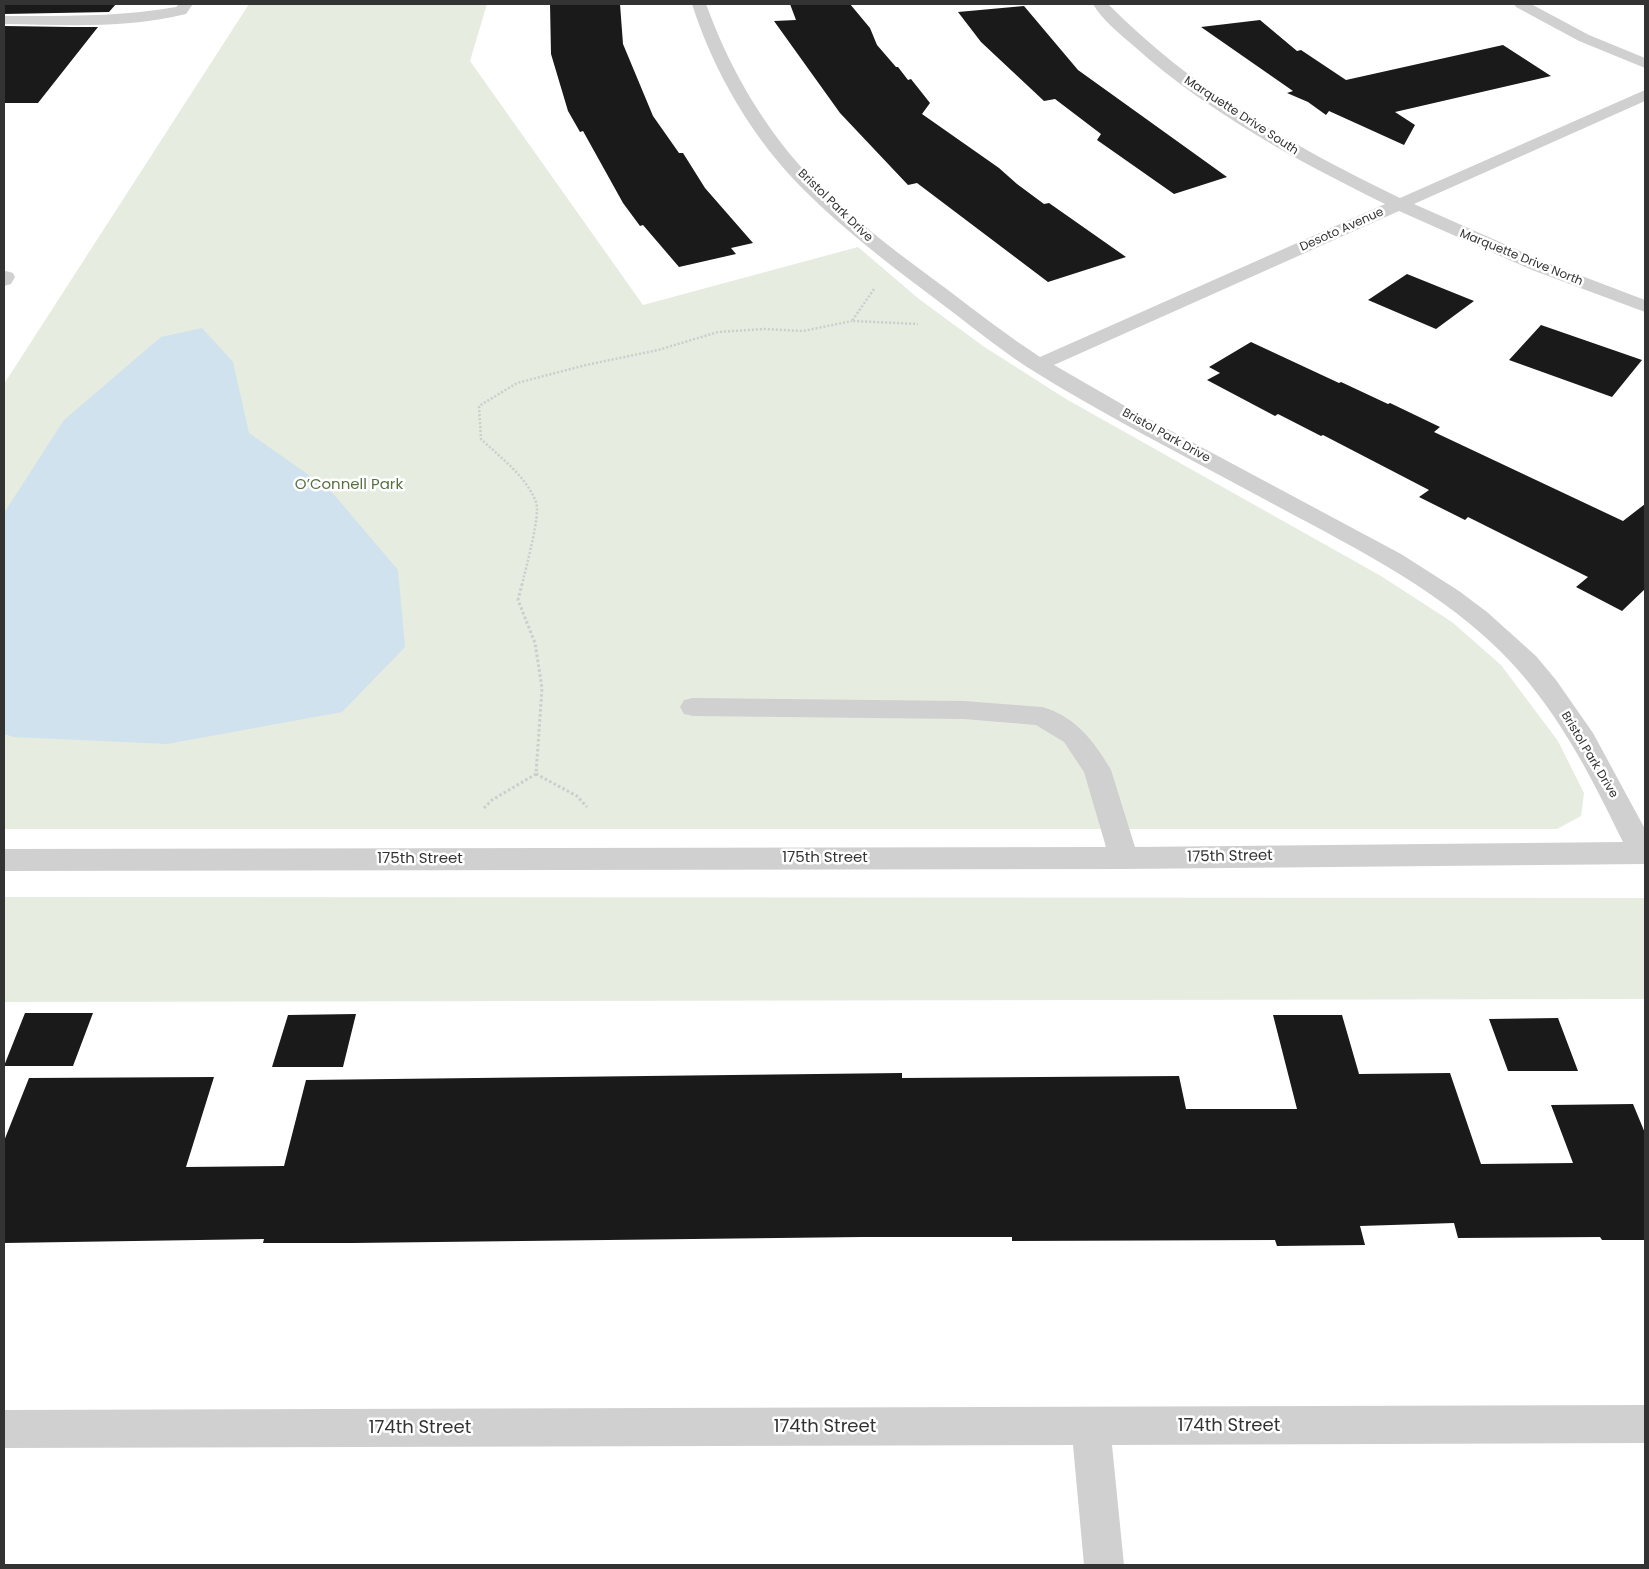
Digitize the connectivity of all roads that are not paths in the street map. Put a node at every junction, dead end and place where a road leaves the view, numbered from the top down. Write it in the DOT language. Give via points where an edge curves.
graph roads {
  1 [pos="186,4"];
  2 [pos="699,4"];
  3 [pos="1100,4"];
  4 [pos="1521,4"];
  5 [pos="4,20"];
  6 [pos="1645,62"];
  7 [pos="1645,95"];
  8 [pos="1398,205"];
  9 [pos="1645,306"];
  10 [pos="1038,365"];
  11 [pos="693,707"];
  12 [pos="1644,853"];
  13 [pos="1124,858"];
  14 [pos="4,860"];
  15 [pos="1645,1424"];
  16 [pos="1090,1426"];
  17 [pos="4,1429"];
  18 [pos="1104,1565"];
  1 -- 5 [label="street" via="180,10 139,18"];
  2 -- 10 [label="street, Bristol Park Drive" via="709,34 739,92 807,183 881,250"];
  3 -- 8 [label="street, Marquette Drive South" via="1142,46 1224,108 1324,168"];
  4 -- 6 [label="street" via="1584,38"];
  7 -- 8 [label="street, Desoto Avenue"];
  8 -- 9 [label="street, Marquette Drive North" via="1517,258"];
  8 -- 10 [label="street, Desoto Avenue"];
  10 -- 12 [label="street, Bristol Park Drive" via="1349,535 1444,591 1476,616 1527,664 1573,725"];
  11 -- 13 [label="street" via="964,710 1042,716 1073,735 1097,770"];
  12 -- 13 [label="street, 175th Street"];
  13 -- 14 [label="street, 175th Street"];
  15 -- 16 [label="street, 174th Street"];
  16 -- 17 [label="street, 174th Street"];
  16 -- 18 [label="street"];
}
